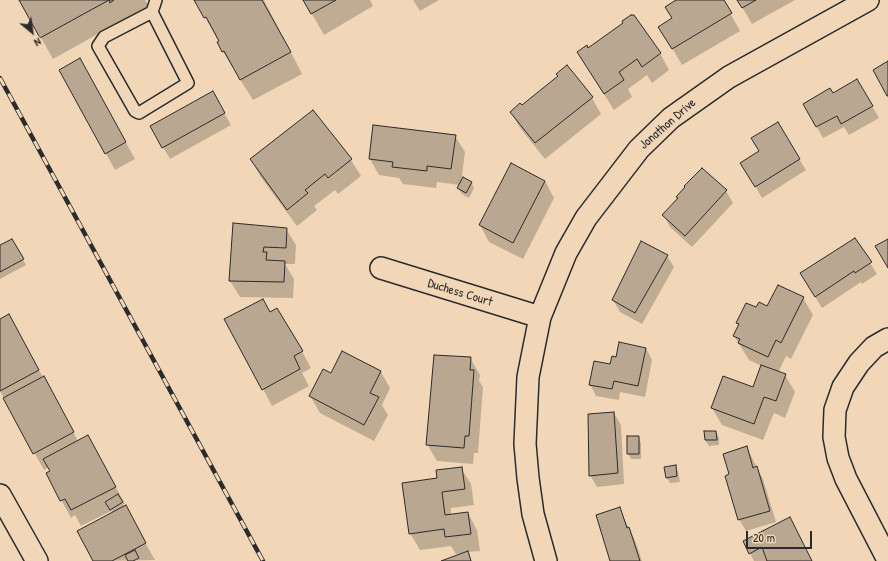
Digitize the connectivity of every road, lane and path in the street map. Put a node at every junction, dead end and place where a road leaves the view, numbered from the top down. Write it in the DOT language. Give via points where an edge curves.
graph roads {
  1 [pos="156,0"];
  2 [pos="868,0"];
  3 [pos="152,12"];
  4 [pos="381,268"];
  5 [pos="540,317"];
  6 [pos="888,339"];
  7 [pos="0,495"];
  8 [pos="888,560"];
  9 [pos="37,561"];
  10 [pos="546,561"];
  1 -- 3 [label="lane"];
  2 -- 5 [label="street, Jonathon Drive" via="729,77 671,118 639,149 586,218 560,266"];
  3 -- 3 [label="lane" via="188,83 139,113 135,111 98,46 104,37"];
  4 -- 5 [label="street, Duchess Court"];
  5 -- 10 [label="street, Jonathon Drive" via="528,377 525,444 533,514"];
  6 -- 8 [label="street" via="874,347 843,386 835,410 834,437 846,479"];
  7 -- 9 [label="street"];
}
